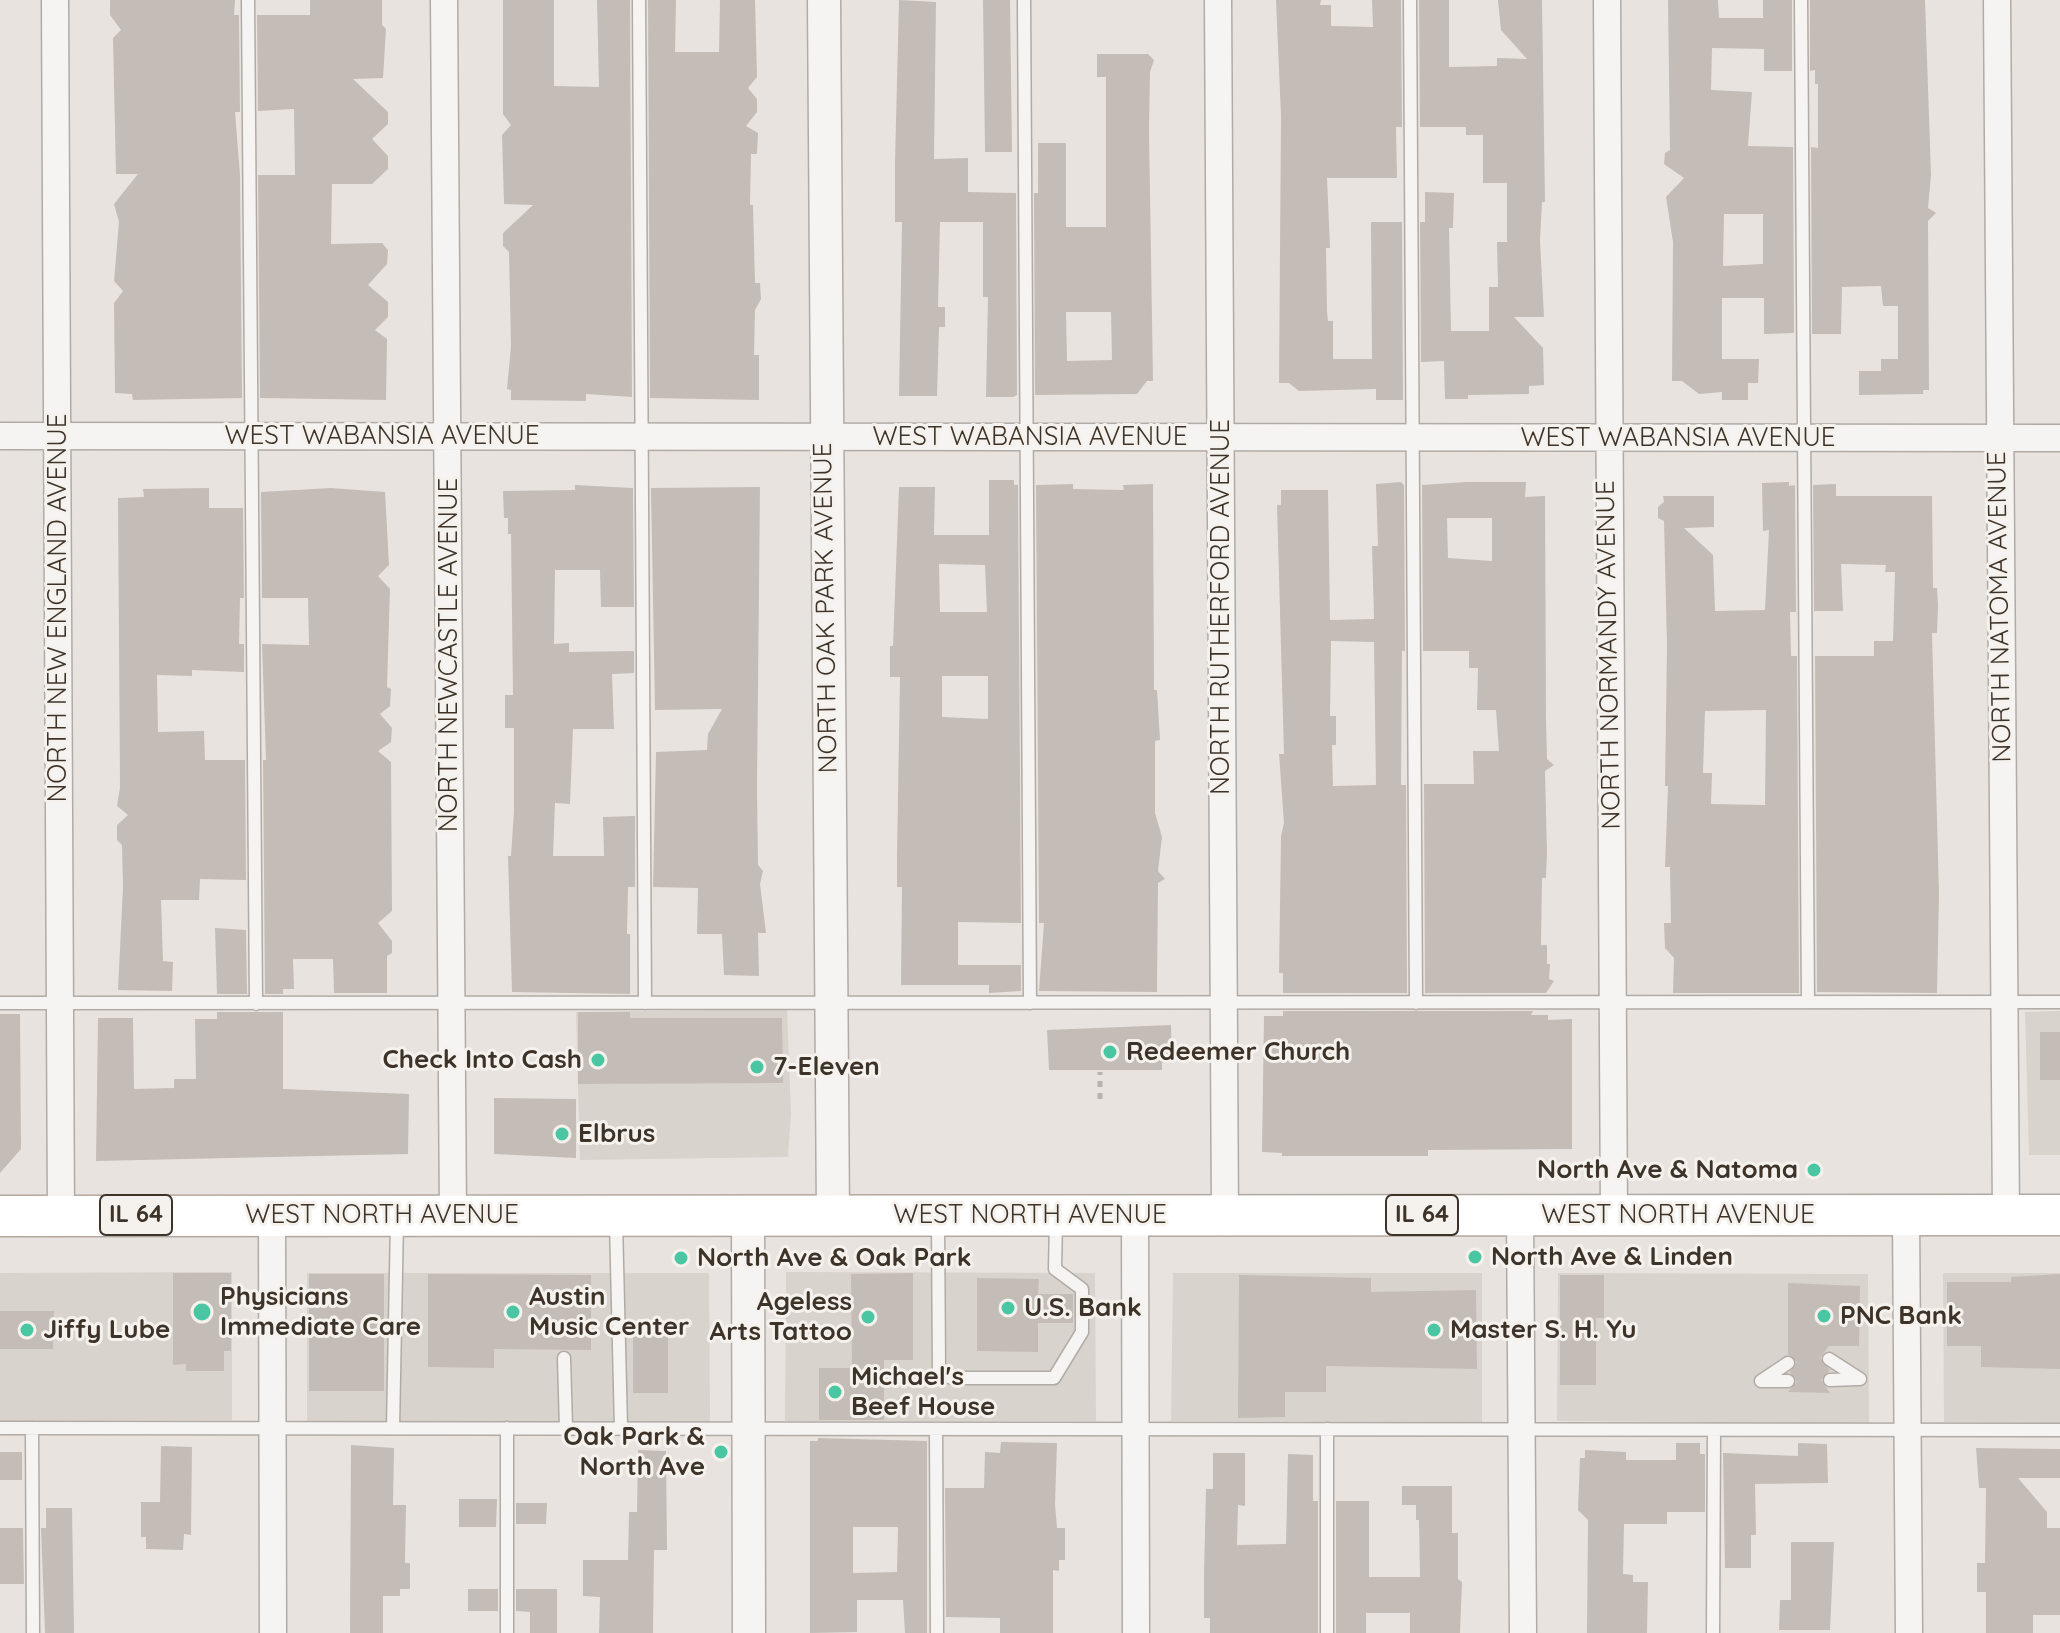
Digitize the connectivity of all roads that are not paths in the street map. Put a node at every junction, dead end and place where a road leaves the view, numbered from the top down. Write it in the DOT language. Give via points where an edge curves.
graph roads {
  1 [pos="55,0"];
  2 [pos="248,0"];
  3 [pos="444,0"];
  4 [pos="639,0"];
  5 [pos="824,0"];
  6 [pos="1024,0"];
  7 [pos="1218,0"];
  8 [pos="1410,0"];
  9 [pos="1607,0"];
  10 [pos="1801,0"];
  11 [pos="1997,0"];
  12 [pos="0,436"];
  13 [pos="57,436"];
  14 [pos="251,436"];
  15 [pos="825,436"];
  16 [pos="447,437"];
  17 [pos="640,437"];
  18 [pos="1026,437"];
  19 [pos="1220,437"];
  20 [pos="1413,438"];
  21 [pos="1607,438"];
  22 [pos="1804,438"];
  23 [pos="1998,438"];
  24 [pos="2060,438"];
  25 [pos="1613,1002"];
  26 [pos="1808,1002"];
  27 [pos="2004,1002"];
  28 [pos="2060,1002"];
  29 [pos="0,1003"];
  30 [pos="645,1003"];
  31 [pos="1030,1003"];
  32 [pos="1224,1003"];
  33 [pos="1416,1003"];
  34 [pos="60,1004"];
  35 [pos="256,1004"];
  36 [pos="451,1004"];
  37 [pos="831,1004"];
  38 [pos="272,1215"];
  39 [pos="397,1215"];
  40 [pos="453,1215"];
  41 [pos="616,1215"];
  42 [pos="833,1215"];
  43 [pos="938,1215"];
  44 [pos="1057,1215"];
  45 [pos="1135,1215"];
  46 [pos="1225,1215"];
  47 [pos="1520,1215"];
  48 [pos="1614,1215"];
  49 [pos="1906,1215"];
  50 [pos="2006,1215"];
  51 [pos="2060,1215"];
  52 [pos="0,1216"];
  53 [pos="61,1216"];
  54 [pos="748,1216"];
  55 [pos="564,1358"];
  56 [pos="1788,1372"];
  57 [pos="1860,1379"];
  58 [pos="1761,1381"];
  59 [pos="0,1428"];
  60 [pos="32,1428"];
  61 [pos="273,1428"];
  62 [pos="393,1428"];
  63 [pos="507,1428"];
  64 [pos="566,1428"];
  65 [pos="621,1428"];
  66 [pos="749,1429"];
  67 [pos="936,1429"];
  68 [pos="1135,1429"];
  69 [pos="1327,1429"];
  70 [pos="1523,1430"];
  71 [pos="1714,1430"];
  72 [pos="1907,1430"];
  73 [pos="2060,1430"];
  74 [pos="33,1633"];
  75 [pos="273,1633"];
  76 [pos="507,1633"];
  77 [pos="749,1633"];
  78 [pos="937,1633"];
  79 [pos="1136,1633"];
  80 [pos="1327,1633"];
  81 [pos="1523,1633"];
  82 [pos="1713,1633"];
  83 [pos="1909,1633"];
  1 -- 13 [label="street, NORTH NEW ENGLAND AVENUE"];
  2 -- 14 [label="lane"];
  3 -- 16 [label="street, NORTH NEWCASTLE AVENUE"];
  4 -- 17 [label="lane"];
  5 -- 15 [label="street, NORTH OAK PARK AVENUE"];
  6 -- 18 [label="lane"];
  7 -- 19 [label="street, NORTH RUTHERFORD AVENUE"];
  8 -- 20 [label="lane"];
  9 -- 21 [label="street, NORTH NORMANDY AVENUE"];
  10 -- 22 [label="lane"];
  11 -- 23 [label="street, NORTH NATOMA AVENUE"];
  12 -- 13 [label="street, WEST WABANSIA AVENUE"];
  13 -- 14 [label="street, WEST WABANSIA AVENUE"];
  13 -- 34 [label="street, NORTH NEW ENGLAND AVENUE"];
  14 -- 16 [label="street, WEST WABANSIA AVENUE"];
  14 -- 35 [label="lane"];
  15 -- 17 [label="street, WEST WABANSIA AVENUE"];
  15 -- 18 [label="street, WEST WABANSIA AVENUE"];
  15 -- 37 [label="street, NORTH OAK PARK AVENUE"];
  16 -- 17 [label="street, WEST WABANSIA AVENUE"];
  16 -- 36 [label="street, NORTH NEWCASTLE AVENUE"];
  17 -- 30 [label="lane"];
  18 -- 19 [label="street, WEST WABANSIA AVENUE"];
  18 -- 31 [label="lane"];
  19 -- 20 [label="street, WEST WABANSIA AVENUE"];
  19 -- 32 [label="street, NORTH RUTHERFORD AVENUE"];
  20 -- 21 [label="street, WEST WABANSIA AVENUE"];
  20 -- 33 [label="lane"];
  21 -- 22 [label="street, WEST WABANSIA AVENUE"];
  21 -- 25 [label="street, NORTH NORMANDY AVENUE"];
  22 -- 23 [label="street, WEST WABANSIA AVENUE"];
  22 -- 26 [label="lane"];
  23 -- 24 [label="street, WEST WABANSIA AVENUE"];
  23 -- 27 [label="street, NORTH NATOMA AVENUE"];
  25 -- 26 [label="lane"];
  25 -- 33 [label="lane"];
  25 -- 48 [label="street, NORTH NORMANDY AVENUE"];
  26 -- 27 [label="lane"];
  27 -- 28 [label="lane"];
  27 -- 50 [label="street, NORTH NATOMA AVENUE"];
  29 -- 34 [label="lane"];
  30 -- 36 [label="lane"];
  30 -- 37 [label="lane"];
  31 -- 32 [label="lane"];
  31 -- 37 [label="lane"];
  32 -- 33 [label="lane"];
  32 -- 46 [label="street, NORTH RUTHERFORD AVENUE"];
  34 -- 35 [label="lane"];
  34 -- 53 [label="street, NORTH NEW ENGLAND AVENUE"];
  35 -- 36 [label="lane"];
  36 -- 40 [label="street, NORTH NEWCASTLE AVENUE"];
  37 -- 42 [label="street, NORTH OAK PARK AVENUE"];
  38 -- 39 [label="main road, WEST NORTH AVENUE / IL 64"];
  38 -- 53 [label="main road, WEST NORTH AVENUE / IL 64"];
  38 -- 61 [label="street"];
  39 -- 40 [label="main road, WEST NORTH AVENUE / IL 64"];
  39 -- 62 [label="lane"];
  40 -- 41 [label="main road, WEST NORTH AVENUE / IL 64"];
  41 -- 54 [label="main road, WEST NORTH AVENUE / IL 64"];
  41 -- 65 [label="lane"];
  42 -- 43 [label="main road, WEST NORTH AVENUE / IL 64"];
  42 -- 54 [label="main road, WEST NORTH AVENUE / IL 64"];
  43 -- 44 [label="main road, WEST NORTH AVENUE / IL 64"];
  43 -- 44 [label="lane" via="939,1372 952,1378 1054,1378 1082,1332 1082,1289 1055,1269"];
  44 -- 45 [label="main road, WEST NORTH AVENUE / IL 64"];
  45 -- 46 [label="main road, WEST NORTH AVENUE / IL 64"];
  45 -- 68 [label="street"];
  46 -- 47 [label="main road, WEST NORTH AVENUE / IL 64"];
  47 -- 48 [label="main road, WEST NORTH AVENUE / IL 64"];
  47 -- 70 [label="street"];
  48 -- 49 [label="main road, WEST NORTH AVENUE / IL 64"];
  49 -- 50 [label="main road, WEST NORTH AVENUE / IL 64"];
  49 -- 72 [label="street"];
  50 -- 51 [label="main road, WEST NORTH AVENUE / IL 64"];
  52 -- 53 [label="main road, WEST NORTH AVENUE / IL 64"];
  54 -- 66 [label="street"];
  55 -- 64 [label="lane"];
  56 -- 58 [label="lane"];
  57 -- 57 [label="lane" via="1829,1371"];
  59 -- 60 [label="lane"];
  60 -- 61 [label="lane"];
  60 -- 74 [label="lane"];
  61 -- 62 [label="lane"];
  61 -- 75 [label="street"];
  62 -- 63 [label="lane"];
  63 -- 64 [label="lane"];
  63 -- 76 [label="lane"];
  64 -- 65 [label="lane"];
  65 -- 66 [label="lane"];
  66 -- 67 [label="lane"];
  66 -- 77 [label="street"];
  67 -- 68 [label="lane"];
  67 -- 78 [label="lane"];
  68 -- 69 [label="lane"];
  68 -- 79 [label="street"];
  69 -- 70 [label="lane"];
  69 -- 80 [label="lane"];
  70 -- 71 [label="lane"];
  70 -- 81 [label="street"];
  71 -- 72 [label="lane"];
  71 -- 82 [label="lane"];
  72 -- 73 [label="lane"];
  72 -- 83 [label="street"];
}
